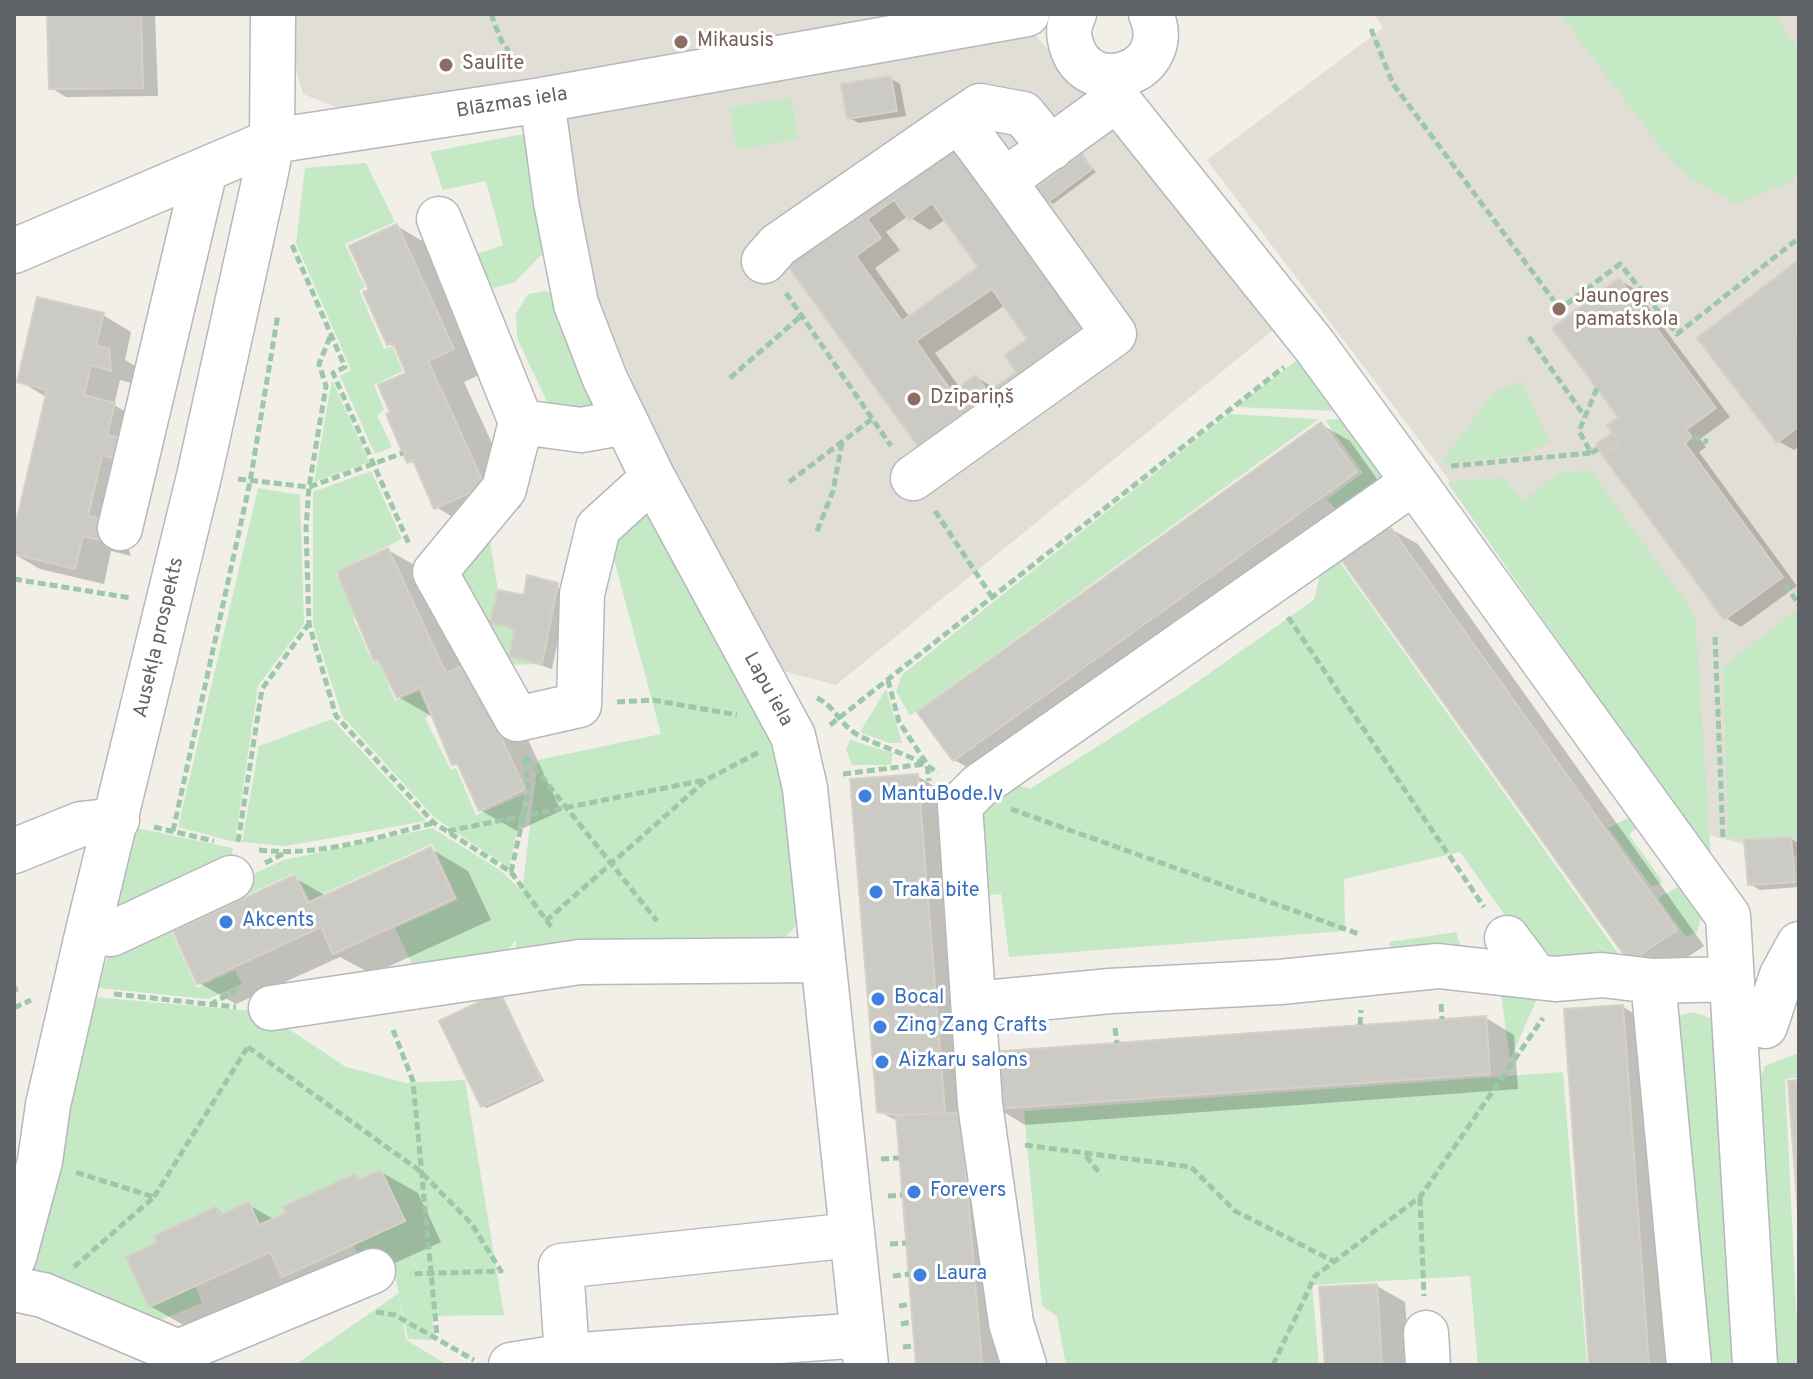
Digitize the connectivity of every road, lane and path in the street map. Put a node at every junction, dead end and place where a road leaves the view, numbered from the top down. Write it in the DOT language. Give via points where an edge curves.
graph roads {
  1 [pos="273,14"];
  2 [pos="491,14"];
  3 [pos="1151,14"];
  4 [pos="1051,16"];
  5 [pos="1371,29"];
  6 [pos="1114,88"];
  7 [pos="542,100"];
  8 [pos="959,120"];
  9 [pos="272,141"];
  10 [pos="1051,148"];
  11 [pos="205,170"];
  12 [pos="1004,181"];
  13 [pos="439,219"];
  14 [pos="1799,238"];
  15 [pos="14,251"];
  16 [pos="288,257"];
  17 [pos="764,261"];
  18 [pos="281,302"];
  19 [pos="801,316"];
  20 [pos="330,336"];
  21 [pos="1529,337"];
  22 [pos="1314,345"];
  23 [pos="333,373"];
  24 [pos="325,377"];
  25 [pos="730,378"];
  26 [pos="1597,388"];
  27 [pos="1585,417"];
  28 [pos="872,419"];
  29 [pos="521,422"];
  30 [pos="626,422"];
  31 [pos="1692,437"];
  32 [pos="842,442"];
  33 [pos="1708,442"];
  34 [pos="1599,448"];
  35 [pos="403,453"];
  36 [pos="1591,453"];
  37 [pos="374,466"];
  38 [pos="200,472"];
  39 [pos="1425,474"];
  40 [pos="653,478"];
  41 [pos="913,478"];
  42 [pos="250,482"];
  43 [pos="789,482"];
  44 [pos="309,487"];
  45 [pos="120,528"];
  46 [pos="817,531"];
  47 [pos="14,579"];
  48 [pos="1266,584"];
  49 [pos="1785,584"];
  50 [pos="992,597"];
  51 [pos="132,598"];
  52 [pos="1799,605"];
  53 [pos="309,624"];
  54 [pos="1715,637"];
  55 [pos="888,680"];
  56 [pos="579,705"];
  57 [pos="840,718"];
  58 [pos="793,736"];
  59 [pos="523,754"];
  60 [pos="927,764"];
  61 [pos="834,776"];
  62 [pos="706,780"];
  63 [pos="968,794"];
  64 [pos="523,817"];
  65 [pos="117,820"];
  66 [pos="434,823"];
  67 [pos="173,831"];
  68 [pos="447,831"];
  69 [pos="1723,843"];
  70 [pos="14,851"];
  71 [pos="234,863"];
  72 [pos="511,872"];
  73 [pos="547,920"];
  74 [pos="1498,926"];
  75 [pos="536,930"];
  76 [pos="88,931"];
  77 [pos="1363,936"];
  78 [pos="1799,944"];
  79 [pos="820,960"];
  80 [pos="1546,978"];
  81 [pos="1731,979"];
  82 [pos="1653,981"];
  83 [pos="59,993"];
  84 [pos="378,993"];
  85 [pos="975,1004"];
  86 [pos="14,1008"];
  87 [pos="271,1008"];
  88 [pos="1766,1028"];
  89 [pos="248,1047"];
  90 [pos="985,1138"];
  91 [pos="1085,1156"];
  92 [pos="899,1158"];
  93 [pos="885,1159"];
  94 [pos="40,1161"];
  95 [pos="420,1171"];
  96 [pos="1101,1175"];
  97 [pos="902,1195"];
  98 [pos="890,1196"];
  99 [pos="154,1197"];
  100 [pos="1420,1197"];
  101 [pos="852,1235"];
  102 [pos="906,1243"];
  103 [pos="895,1244"];
  104 [pos="14,1257"];
  105 [pos="1335,1262"];
  106 [pos="909,1274"];
  107 [pos="897,1275"];
  108 [pos="430,1276"];
  109 [pos="370,1291"];
  110 [pos="28,1292"];
  111 [pos="911,1304"];
  112 [pos="900,1306"];
  113 [pos="912,1322"];
  114 [pos="437,1336"];
  115 [pos="882,1343"];
  116 [pos="914,1346"];
  117 [pos="1427,1349"];
  118 [pos="567,1356"];
  119 [pos="481,1365"];
  120 [pos="511,1365"];
  121 [pos="1024,1365"];
  122 [pos="1273,1365"];
  123 [pos="1689,1365"];
  124 [pos="1755,1365"];
  1 -- 9 [label="street, Ausekļa prospekts"];
  2 -- 7 [label="path" via="501,40"];
  3 -- 6 [label="street" via="1155,40 1146,61"];
  4 -- 6 [label="street" via="1076,56"];
  4 -- 7 [label="street, Blāzmas iela"];
  5 -- 14 [label="path" via="1393,84 1560,309 1620,264 1677,334"];
  6 -- 10 [label="street"];
  6 -- 22 [label="street"];
  7 -- 9 [label="street, Blāzmas iela"];
  7 -- 30 [label="street, Lapu iela" via="576,304"];
  8 -- 10 [label="street" via="980,106 1023,114"];
  8 -- 12 [label="street"];
  8 -- 17 [label="street" via="778,245"];
  9 -- 11 [label="street, Blāzmas iela"];
  9 -- 38 [label="street, Ausekļa prospekts"];
  10 -- 12 [label="street"];
  11 -- 15 [label="street, Blāzmas iela"];
  11 -- 45 [label="street"];
  12 -- 41 [label="street" via="1114,334"];
  13 -- 29 [label="street"];
  16 -- 20 [label="path" via="291,242"];
  17 -- 19 [label="path"];
  18 -- 42 [label="path"];
  19 -- 25 [label="path"];
  19 -- 28 [label="path"];
  20 -- 23 [label="path" via="345,367"];
  20 -- 24 [label="path" via="319,364"];
  21 -- 27 [label="path"];
  22 -- 39 [label="street"];
  22 -- 50 [label="path"];
  23 -- 24 [label="path"];
  23 -- 37 [label="path"];
  24 -- 44 [label="path"];
  26 -- 27 [label="path"];
  27 -- 36 [label="path" via="1579,431"];
  28 -- 32 [label="path"];
  28 -- 41 [label="path"];
  29 -- 30 [label="street" via="581,430"];
  29 -- 56 [label="street" via="504,489 435,572 517,719"];
  30 -- 40 [label="street, Lapu iela"];
  31 -- 33 [label="path"];
  32 -- 43 [label="path"];
  32 -- 46 [label="path" via="833,491"];
  34 -- 36 [label="path"];
  35 -- 37 [label="path"];
  36 -- 39 [label="path"];
  37 -- 44 [label="path"];
  38 -- 42 [label="path"];
  38 -- 65 [label="street, Ausekļa prospekts"];
  39 -- 48 [label="street"];
  39 -- 81 [label="street" via="1728,916"];
  40 -- 56 [label="street" via="598,528 582,594"];
  40 -- 58 [label="street, Lapu iela"];
  41 -- 50 [label="path"];
  42 -- 44 [label="path"];
  42 -- 67 [label="path"];
  44 -- 53 [label="path"];
  47 -- 51 [label="path"];
  48 -- 63 [label="street"];
  48 -- 74 [label="path"];
  49 -- 52 [label="path"];
  50 -- 55 [label="path"];
  53 -- 66 [label="path" via="336,716"];
  53 -- 71 [label="path" via="262,689"];
  54 -- 69 [label="path"];
  55 -- 57 [label="path"];
  55 -- 60 [label="path" via="899,722"];
  56 -- 58 [label="path" via="653,700 759,719"];
  57 -- 58 [label="path" via="806,740"];
  57 -- 60 [label="path" via="855,734"];
  58 -- 62 [label="path"];
  58 -- 79 [label="street, Lapu iela" via="805,788"];
  59 -- 64 [label="path" via="529,791"];
  60 -- 61 [label="path"];
  60 -- 63 [label="path"];
  62 -- 64 [label="path"];
  62 -- 73 [label="path"];
  63 -- 77 [label="path"];
  63 -- 85 [label="street" via="959,818"];
  64 -- 68 [label="path"];
  64 -- 72 [label="path"];
  65 -- 67 [label="path"];
  65 -- 70 [label="street" via="81,824"];
  65 -- 76 [label="street, Ausekļa prospekts"];
  66 -- 68 [label="path"];
  66 -- 71 [label="path" via="323,850"];
  67 -- 71 [label="path"];
  68 -- 72 [label="path"];
  71 -- 76 [label="street" via="111,934"];
  72 -- 73 [label="path"];
  73 -- 75 [label="path"];
  74 -- 80 [label="street"];
  76 -- 83 [label="street, Ausekļa prospekts"];
  78 -- 88 [label="street" via="1782,975"];
  79 -- 84 [label="street" via="580,962"];
  79 -- 101 [label="street, Lapu iela"];
  80 -- 82 [label="street" via="1602,975"];
  80 -- 85 [label="street" via="1438,966"];
  80 -- 100 [label="path" via="1545,1015"];
  81 -- 82 [label="street"];
  81 -- 88 [label="street"];
  82 -- 123 [label="street"];
  83 -- 86 [label="path"];
  83 -- 87 [label="path"];
  83 -- 94 [label="street, Ausekļa prospekts"];
  84 -- 87 [label="street"];
  84 -- 95 [label="path" via="413,1081"];
  85 -- 90 [label="street"];
  87 -- 89 [label="path"];
  88 -- 124 [label="street"];
  89 -- 95 [label="path"];
  89 -- 99 [label="path"];
  90 -- 91 [label="path"];
  90 -- 121 [label="street" via="1011,1323"];
  91 -- 96 [label="path"];
  91 -- 105 [label="path" via="1191,1167 1235,1211"];
  92 -- 93 [label="path"];
  94 -- 99 [label="path"];
  94 -- 104 [label="street, Ausekļa prospekts"];
  95 -- 108 [label="path"];
  95 -- 108 [label="path" via="471,1223 501,1271"];
  97 -- 98 [label="path"];
  99 -- 110 [label="path"];
  100 -- 105 [label="path"];
  100 -- 117 [label="path"];
  101 -- 115 [label="street, Lapu iela"];
  101 -- 118 [label="street" via="561,1266"];
  102 -- 103 [label="path"];
  105 -- 122 [label="path" via="1315,1276"];
  106 -- 107 [label="path"];
  108 -- 114 [label="path"];
  109 -- 110 [label="street" via="178,1352"];
  109 -- 114 [label="path" via="395,1315"];
  111 -- 112 [label="path"];
  113 -- 115 [label="path"];
  114 -- 119 [label="path"];
  115 -- 116 [label="path"];
  115 -- 118 [label="street"];
  118 -- 120 [label="street"];
}
